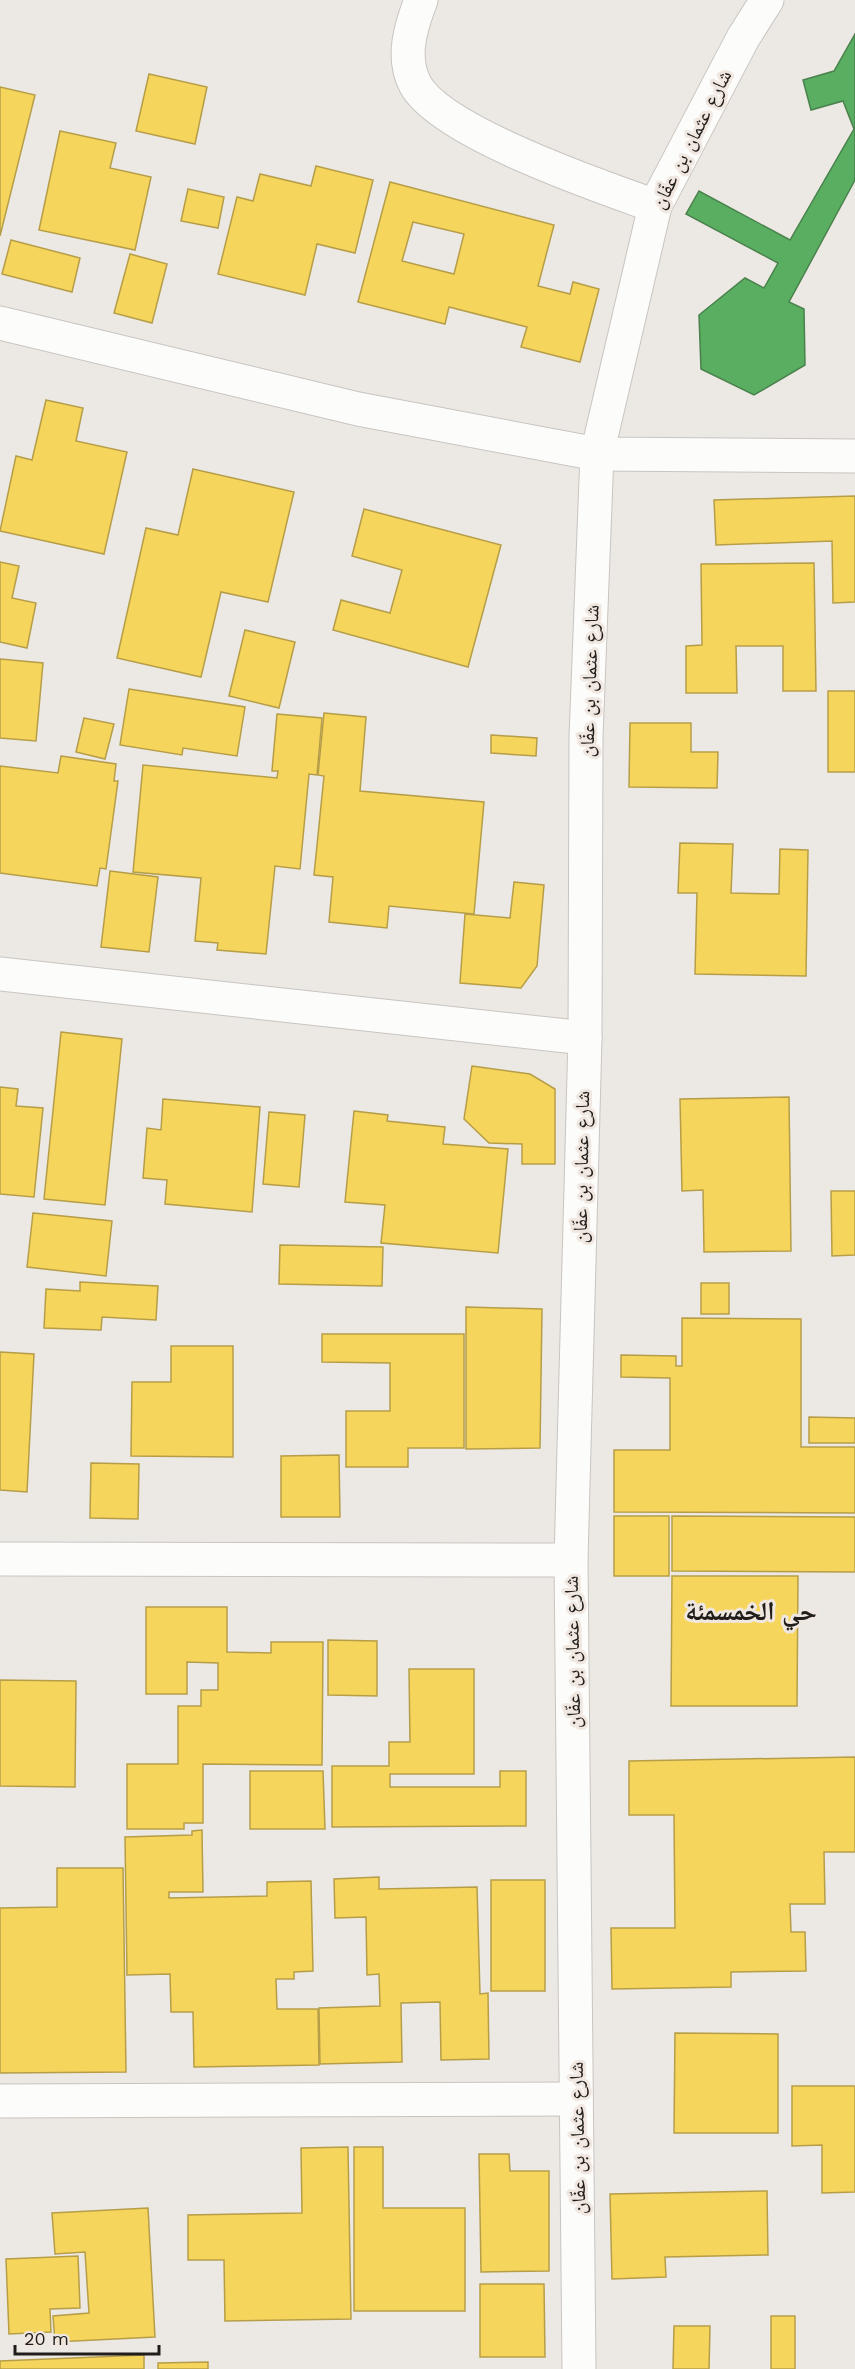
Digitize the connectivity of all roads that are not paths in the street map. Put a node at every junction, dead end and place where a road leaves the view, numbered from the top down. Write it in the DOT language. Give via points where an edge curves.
graph roads {
  1 [pos="421,0"];
  2 [pos="767,0"];
  3 [pos="654,206"];
  4 [pos="0,323"];
  5 [pos="597,454"];
  6 [pos="855,456"];
  7 [pos="0,974"];
  8 [pos="585,1038"];
  9 [pos="0,1559"];
  10 [pos="571,1560"];
  11 [pos="576,2099"];
  12 [pos="0,2101"];
  13 [pos="579,2369"];
  1 -- 3 [label="street" via="411,26 408,58 415,84 434,105 560,173"];
  2 -- 3 [label="street, شارع عثمان بن عفّان"];
  3 -- 5 [label="street, شارع عثمان بن عفّان"];
  4 -- 5 [label="street" via="358,409"];
  5 -- 6 [label="street"];
  5 -- 8 [label="street, شارع عثمان بن عفّان" via="586,737"];
  7 -- 8 [label="street"];
  8 -- 10 [label="street, شارع عثمان بن عفّان"];
  9 -- 10 [label="street"];
  10 -- 11 [label="street, شارع عثمان بن عفّان"];
  11 -- 12 [label="street"];
  11 -- 13 [label="street, شارع عثمان بن عفّان"];
}
